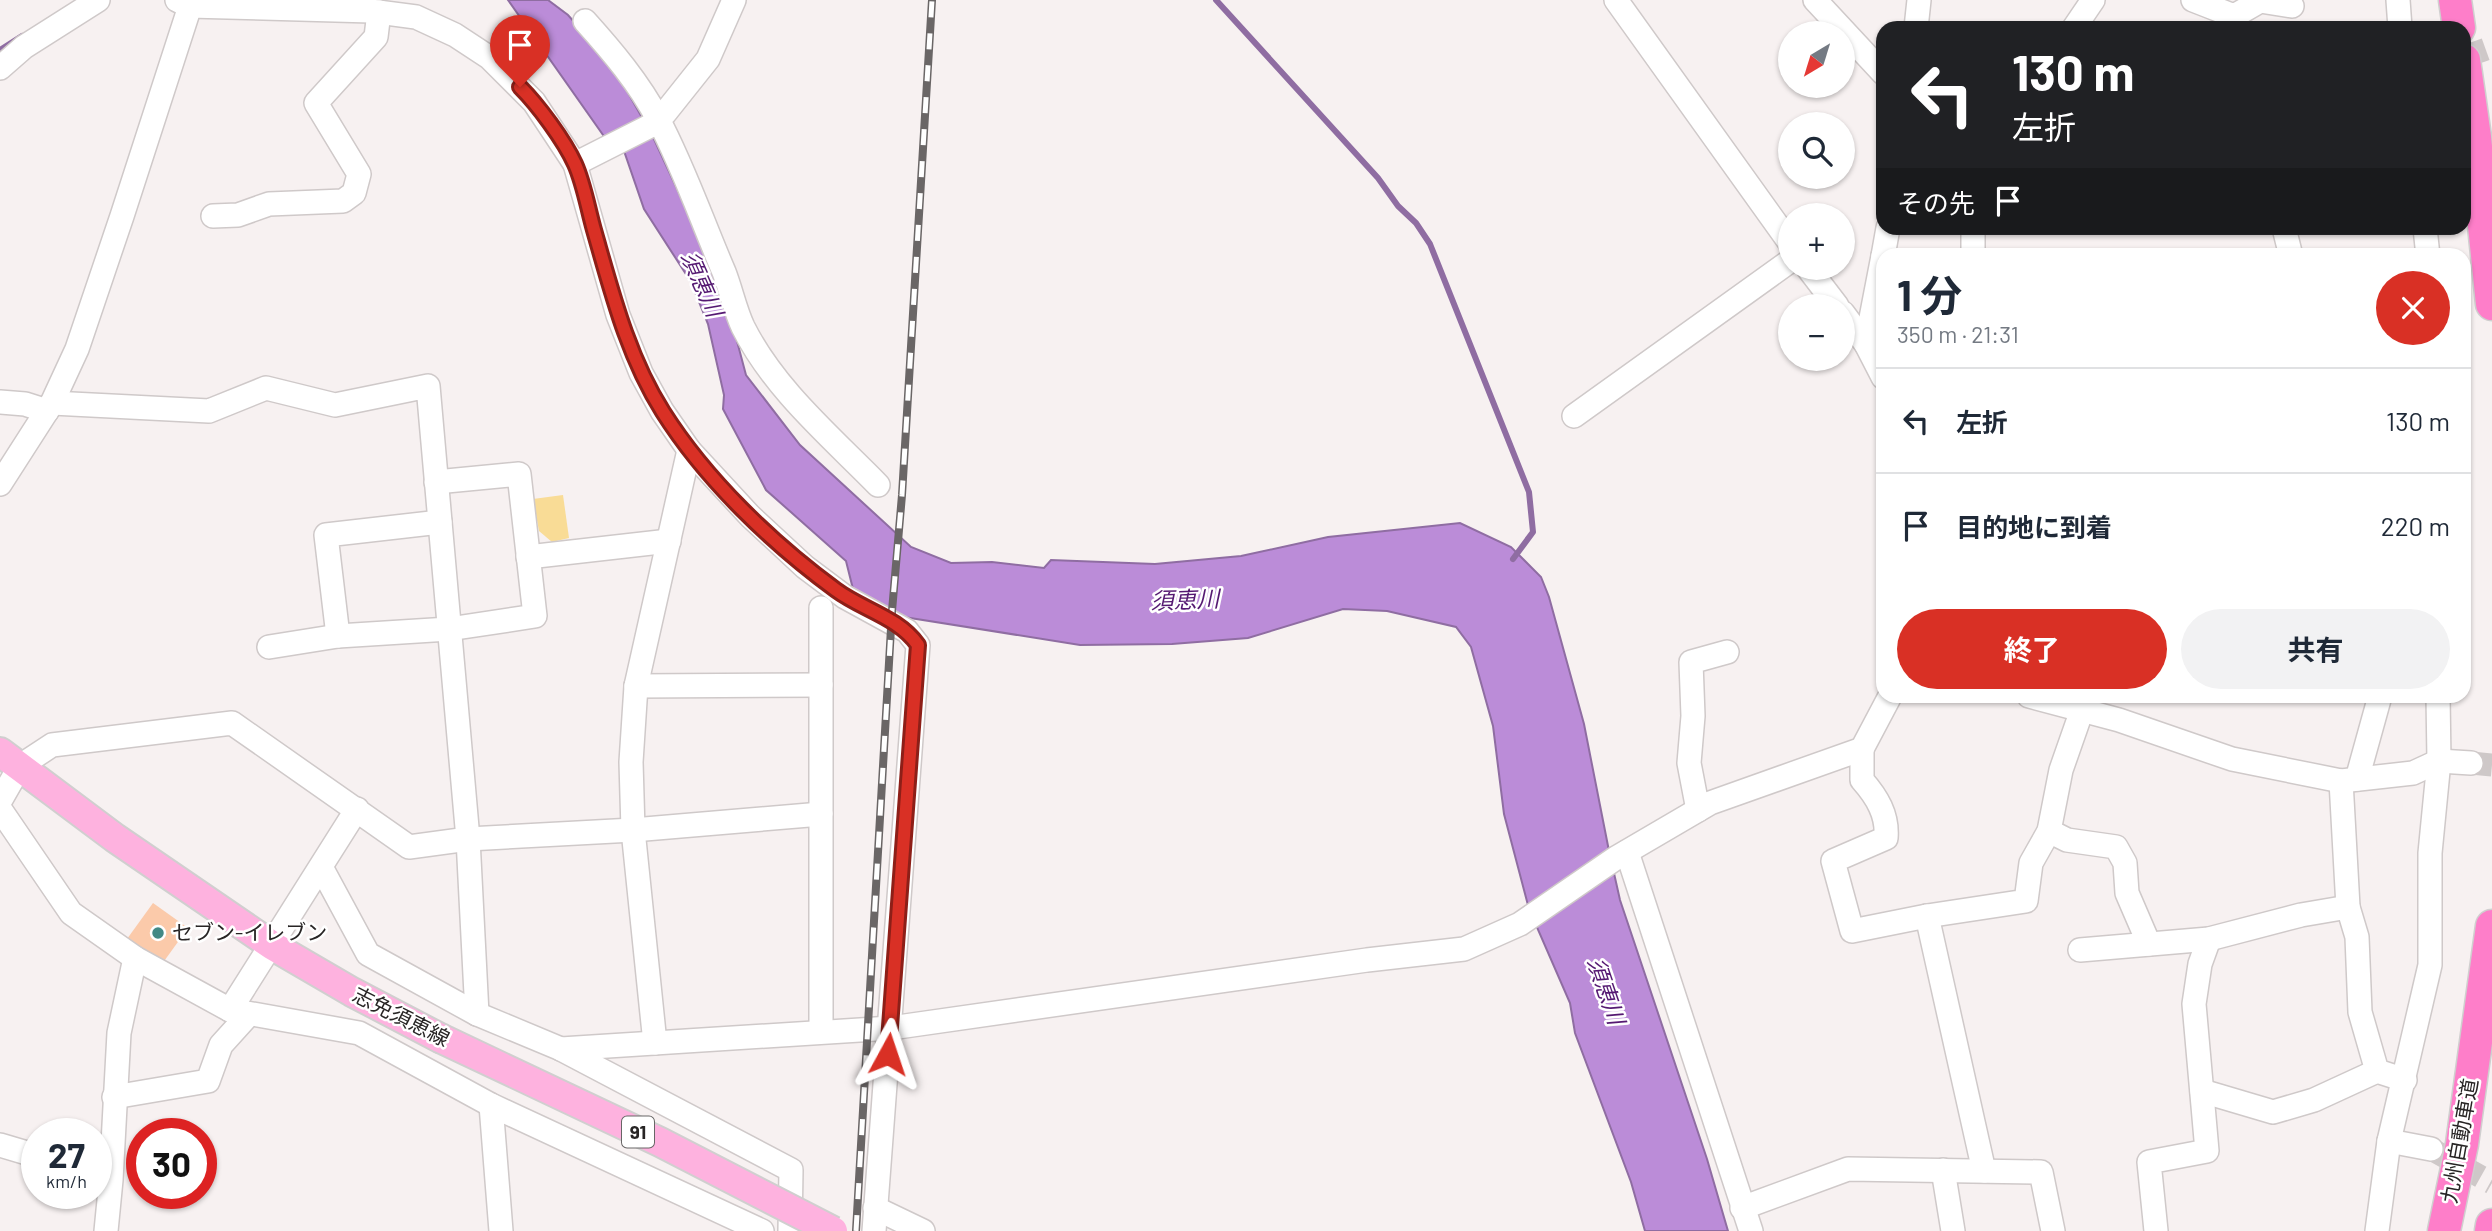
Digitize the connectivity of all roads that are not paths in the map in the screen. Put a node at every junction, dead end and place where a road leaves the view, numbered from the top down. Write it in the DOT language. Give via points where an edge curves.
graph roads {
  1 [pos="98,0"];
  2 [pos="734,0"];
  3 [pos="1616,0"];
  4 [pos="1815,0"];
  5 [pos="1919,0"];
  6 [pos="2093,0"];
  7 [pos="2195,0"];
  8 [pos="2398,0"];
  9 [pos="2455,0"];
  10 [pos="186,2"];
  11 [pos="2292,6"];
  12 [pos="379,12"];
  13 [pos="585,21"];
  14 [pos="1917,21"];
  15 [pos="2079,21"];
  16 [pos="2400,21"];
  17 [pos="2458,21"];
  18 [pos="1876,65"];
  19 [pos="0,68"];
  20 [pos="2471,109"];
  21 [pos="654,122"];
  22 [pos="581,161"];
  23 [pos="213,216"];
  24 [pos="1778,226"];
  25 [pos="1778,270"];
  26 [pos="1817,280"];
  27 [pos="1876,292"];
  28 [pos="1828,294"];
  29 [pos="2492,304"];
  30 [pos="1855,329"];
  31 [pos="1866,344"];
  32 [pos="1876,363"];
  33 [pos="0,402"];
  34 [pos="49,407"];
  35 [pos="1574,416"];
  36 [pos="689,450"];
  37 [pos="436,482"];
  38 [pos="0,484"];
  39 [pos="878,485"];
  40 [pos="440,522"];
  41 [pos="669,541"];
  42 [pos="528,557"];
  43 [pos="821,608"];
  44 [pos="449,629"];
  45 [pos="338,636"];
  46 [pos="269,647"];
  47 [pos="1727,652"];
  48 [pos="821,685"];
  49 [pos="636,687"];
  50 [pos="1886,703"];
  51 [pos="2056,703"];
  52 [pos="2377,703"];
  53 [pos="2438,703"];
  54 [pos="2082,710"];
  55 [pos="1862,748"];
  56 [pos="10,759"];
  57 [pos="2439,761"];
  58 [pos="2471,763"];
  59 [pos="2349,780"];
  60 [pos="0,802"];
  61 [pos="0,809"];
  62 [pos="357,809"];
  63 [pos="1698,810"];
  64 [pos="821,814"];
  65 [pos="633,830"];
  66 [pos="2049,831"];
  67 [pos="468,839"];
  68 [pos="1622,855"];
  69 [pos="321,867"];
  70 [pos="2348,907"];
  71 [pos="1927,916"];
  72 [pos="2492,926"];
  73 [pos="2209,939"];
  74 [pos="2148,944"];
  75 [pos="273,946"];
  76 [pos="2080,950"];
  77 [pos="135,958"];
  78 [pos="240,1012"];
  79 [pos="477,1014"];
  80 [pos="891,1028"];
  81 [pos="821,1031"];
  82 [pos="655,1043"];
  83 [pos="561,1049"];
  84 [pos="2376,1071"];
  85 [pos="2404,1080"];
  86 [pos="2202,1091"];
  87 [pos="114,1097"];
  88 [pos="491,1105"];
  89 [pos="111,1118"];
  90 [pos="2389,1141"];
  91 [pos="0,1146"];
  92 [pos="2431,1149"];
  93 [pos="21,1152"];
  94 [pos="1943,1170"];
  95 [pos="1984,1171"];
  96 [pos="1742,1208"];
  97 [pos="105,1209"];
  98 [pos="874,1219"];
  99 [pos="2492,1225"];
  100 [pos="106,1231"];
  101 [pos="501,1231"];
  102 [pos="762,1231"];
  103 [pos="790,1231"];
  104 [pos="833,1231"];
  105 [pos="923,1231"];
  106 [pos="1751,1231"];
  107 [pos="1953,1231"];
  108 [pos="2053,1231"];
  109 [pos="2157,1231"];
  110 [pos="2377,1231"];
  111 [pos="2444,1231"];
  112 [pos="2491,1231"];
  1 -- 19 [label="street" via="24,47"];
  2 -- 21 [label="street" via="708,59"];
  3 -- 24 [label="street"];
  4 -- 18 [label="street"];
  5 -- 14 [label="street"];
  6 -- 15 [label="street"];
  7 -- 11 [label="street" via="2234,16 2260,1"];
  8 -- 16 [label="street"];
  9 -- 17 [label="highway"];
  10 -- 12 [label="street"];
  10 -- 34 [label="street" via="122,216 77,349"];
  12 -- 22 [label="street" via="416,17 455,34 490,58 534,102"];
  12 -- 23 [label="street" via="376,37 316,103 359,174 354,193 343,201 269,204 238,215"];
  13 -- 21 [label="street" via="636,84"];
  20 -- 29 [label="highway"];
  21 -- 22 [label="street"];
  21 -- 39 [label="street" via="728,282 742,325 760,356 797,404"];
  22 -- 36 [label="street" via="618,315 641,373"];
  25 -- 35 [label="street"];
  26 -- 28 [label="street"];
  27 -- 31 [label="street"];
  30 -- 31 [label="street"];
  31 -- 32 [label="street"];
  33 -- 34 [label="street"];
  34 -- 37 [label="street" via="209,411 266,388 335,405 428,386"];
  34 -- 38 [label="street"];
  36 -- 41 [label="street"];
  36 -- 80 [label="street" via="805,567 845,597 908,631 918,645"];
  37 -- 40 [label="street"];
  37 -- 42 [label="street" via="519,474"];
  40 -- 44 [label="street"];
  40 -- 45 [label="street" via="326,535"];
  41 -- 42 [label="street"];
  41 -- 49 [label="street"];
  42 -- 44 [label="street" via="535,616"];
  43 -- 48 [label="street"];
  44 -- 45 [label="street"];
  44 -- 67 [label="street"];
  45 -- 46 [label="street"];
  47 -- 63 [label="street" via="1691,662 1689,763"];
  48 -- 49 [label="street"];
  48 -- 64 [label="street"];
  49 -- 65 [label="street"];
  50 -- 55 [label="street"];
  51 -- 54 [label="street"];
  52 -- 59 [label="street"];
  53 -- 57 [label="street"];
  54 -- 59 [label="street" via="2232,759"];
  54 -- 66 [label="street" via="2061,770"];
  55 -- 63 [label="street"];
  55 -- 71 [label="street" via="1862,780 1876,796 1886,838 1833,861 1852,931"];
  56 -- 60 [label="street"];
  56 -- 62 [label="street" via="52,745 232,723"];
  56 -- 75 [label="main road, 志免須恵線 / 91" via="115,838"];
  57 -- 58 [label="street"];
  57 -- 59 [label="street" via="2413,773"];
  57 -- 85 [label="street" via="2430,853 2430,965"];
  59 -- 70 [label="street"];
  61 -- 77 [label="street" via="72,913"];
  62 -- 67 [label="street" via="409,847"];
  62 -- 69 [label="street"];
  63 -- 68 [label="street"];
  64 -- 65 [label="street"];
  64 -- 81 [label="street"];
  65 -- 67 [label="street"];
  65 -- 82 [label="street"];
  66 -- 71 [label="street" via="2031,863 2026,901"];
  66 -- 74 [label="street" via="2067,839 2116,847 2124,863 2127,893"];
  67 -- 79 [label="street"];
  68 -- 80 [label="street" via="1520,924 1464,949"];
  68 -- 96 [label="street"];
  69 -- 75 [label="street"];
  69 -- 79 [label="street" via="368,954"];
  70 -- 73 [label="street"];
  70 -- 84 [label="street" via="2357,937 2360,1012"];
  71 -- 95 [label="street"];
  72 -- 111 [label="highway, 九州自動車道" via="2462,1144"];
  73 -- 74 [label="street"];
  73 -- 86 [label="street" via="2194,1004"];
  74 -- 76 [label="street"];
  75 -- 78 [label="street"];
  75 -- 104 [label="main road, 志免須恵線 / 91, bridge" via="440,1038 660,1142"];
  77 -- 78 [label="street"];
  77 -- 87 [label="street" via="119,1033"];
  78 -- 87 [label="street" via="220,1045 208,1081"];
  78 -- 88 [label="street" via="359,1033"];
  79 -- 83 [label="street"];
  80 -- 81 [label="street"];
  80 -- 98 [label="street"];
  81 -- 82 [label="street"];
  82 -- 83 [label="street"];
  83 -- 103 [label="street" via="791,1170"];
  84 -- 85 [label="street"];
  84 -- 86 [label="street" via="2314,1100 2273,1112"];
  85 -- 90 [label="street"];
  86 -- 109 [label="street" via="2207,1151 2149,1162"];
  87 -- 89 [label="street"];
  88 -- 101 [label="street"];
  88 -- 102 [label="street"];
  90 -- 92 [label="street"];
  90 -- 110 [label="street"];
  91 -- 93 [label="street"];
  94 -- 95 [label="street"];
  94 -- 96 [label="street" via="1848,1169"];
  94 -- 107 [label="street"];
  95 -- 108 [label="street" via="2041,1172"];
  96 -- 106 [label="street"];
  97 -- 100 [label="street"];
  98 -- 105 [label="street"];
  99 -- 112 [label="highway"];
}
